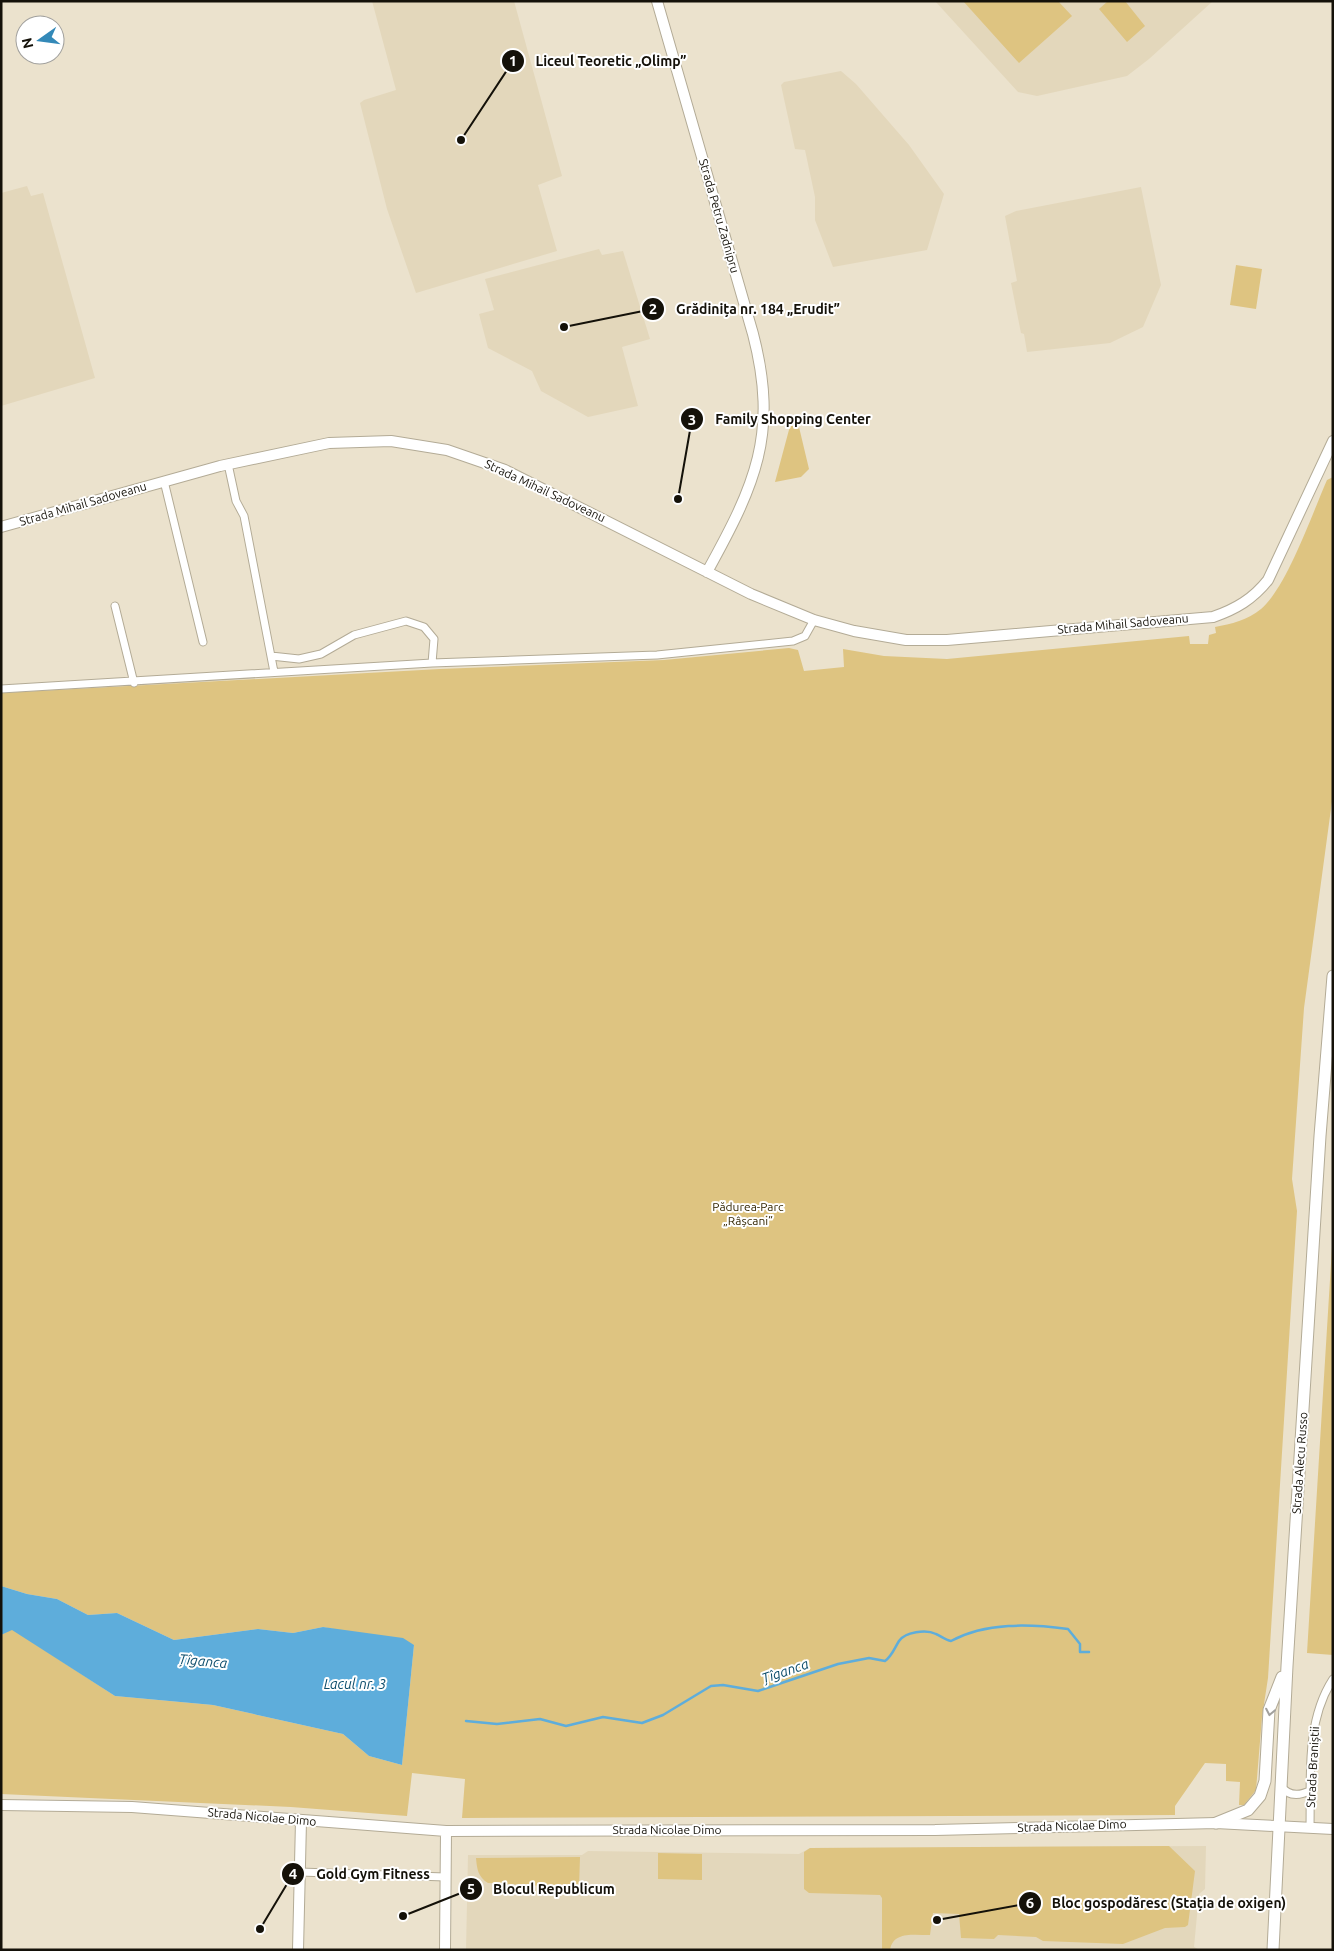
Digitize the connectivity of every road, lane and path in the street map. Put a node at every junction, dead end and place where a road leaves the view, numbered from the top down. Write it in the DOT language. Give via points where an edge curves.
graph roads {
  1 [pos="657,1"];
  2 [pos="1333,441"];
  3 [pos="228,464"];
  4 [pos="164,481"];
  5 [pos="1,527"];
  6 [pos="707,572"];
  7 [pos="115,606"];
  8 [pos="814,620"];
  9 [pos="202,642"];
  10 [pos="271,656"];
  11 [pos="432,663"];
  12 [pos="274,672"];
  13 [pos="134,682"];
  14 [pos="1,689"];
  15 [pos="1333,976"];
  16 [pos="1286,1666"];
  17 [pos="1333,1679"];
  18 [pos="1279,1783"];
  19 [pos="1311,1790"];
  20 [pos="1,1806"];
  21 [pos="301,1821"];
  22 [pos="1216,1823"];
  23 [pos="1278,1825"];
  24 [pos="1310,1827"];
  25 [pos="1333,1829"];
  26 [pos="446,1831"];
  27 [pos="300,1872"];
  28 [pos="445,1877"];
  29 [pos="298,1950"];
  30 [pos="444,1950"];
  31 [pos="1273,1950"];
  1 -- 6 [label="main road, Strada Petru Zadnipru" via="753,334 764,386 765,416 758,464"];
  2 -- 8 [label="main road, Strada Mihail Sadoveanu" via="1268,580 1250,599 1226,613 1213,617 927,641 883,637"];
  3 -- 4 [label="main road, Strada Mihail Sadoveanu"];
  3 -- 6 [label="main road, Strada Mihail Sadoveanu" via="350,440 391,441 447,450 505,470"];
  3 -- 10 [label="street" via="236,501 244,516"];
  4 -- 5 [label="main road, Strada Mihail Sadoveanu"];
  4 -- 9 [label="street, Strada Mihail Sadoveanu"];
  6 -- 8 [label="main road, Strada Mihail Sadoveanu"];
  7 -- 13 [label="street"];
  8 -- 11 [label="street" via="805,636 787,642 657,656"];
  10 -- 11 [label="street" via="300,659 321,654 354,635 406,621 424,627 434,639"];
  10 -- 12 [label="street"];
  11 -- 12 [label="street"];
  12 -- 13 [label="street"];
  13 -- 14 [label="street"];
  15 -- 16 [label="main road, Strada Alecu Russo" via="1320,1126"];
  16 -- 18 [label="main road, Strada Alecu Russo"];
  16 -- 22 [label="main road, one-way" via="1269,1710 1265,1781 1260,1796 1248,1810"];
  17 -- 19 [label="street, Strada Braniștii" via="1314,1724"];
  18 -- 19 [label="street" via="1293,1795 1306,1794"];
  18 -- 23 [label="main road, Strada Alecu Russo"];
  19 -- 24 [label="street, Strada Braniștii"];
  20 -- 21 [label="main road, Strada Nicolae Dimo" via="132,1807"];
  21 -- 26 [label="main road, Strada Nicolae Dimo"];
  21 -- 27 [label="main road"];
  22 -- 23 [label="main road, Strada Nicolae Dimo"];
  22 -- 26 [label="main road, Strada Nicolae Dimo" via="935,1830"];
  23 -- 24 [label="main road, Strada Nicolae Dimo"];
  23 -- 31 [label="main road, Strada Alecu Russo"];
  24 -- 25 [label="main road, Strada Nicolae Dimo"];
  26 -- 28 [label="main road"];
  27 -- 28 [label="street"];
  27 -- 29 [label="main road"];
  28 -- 30 [label="main road"];
}
